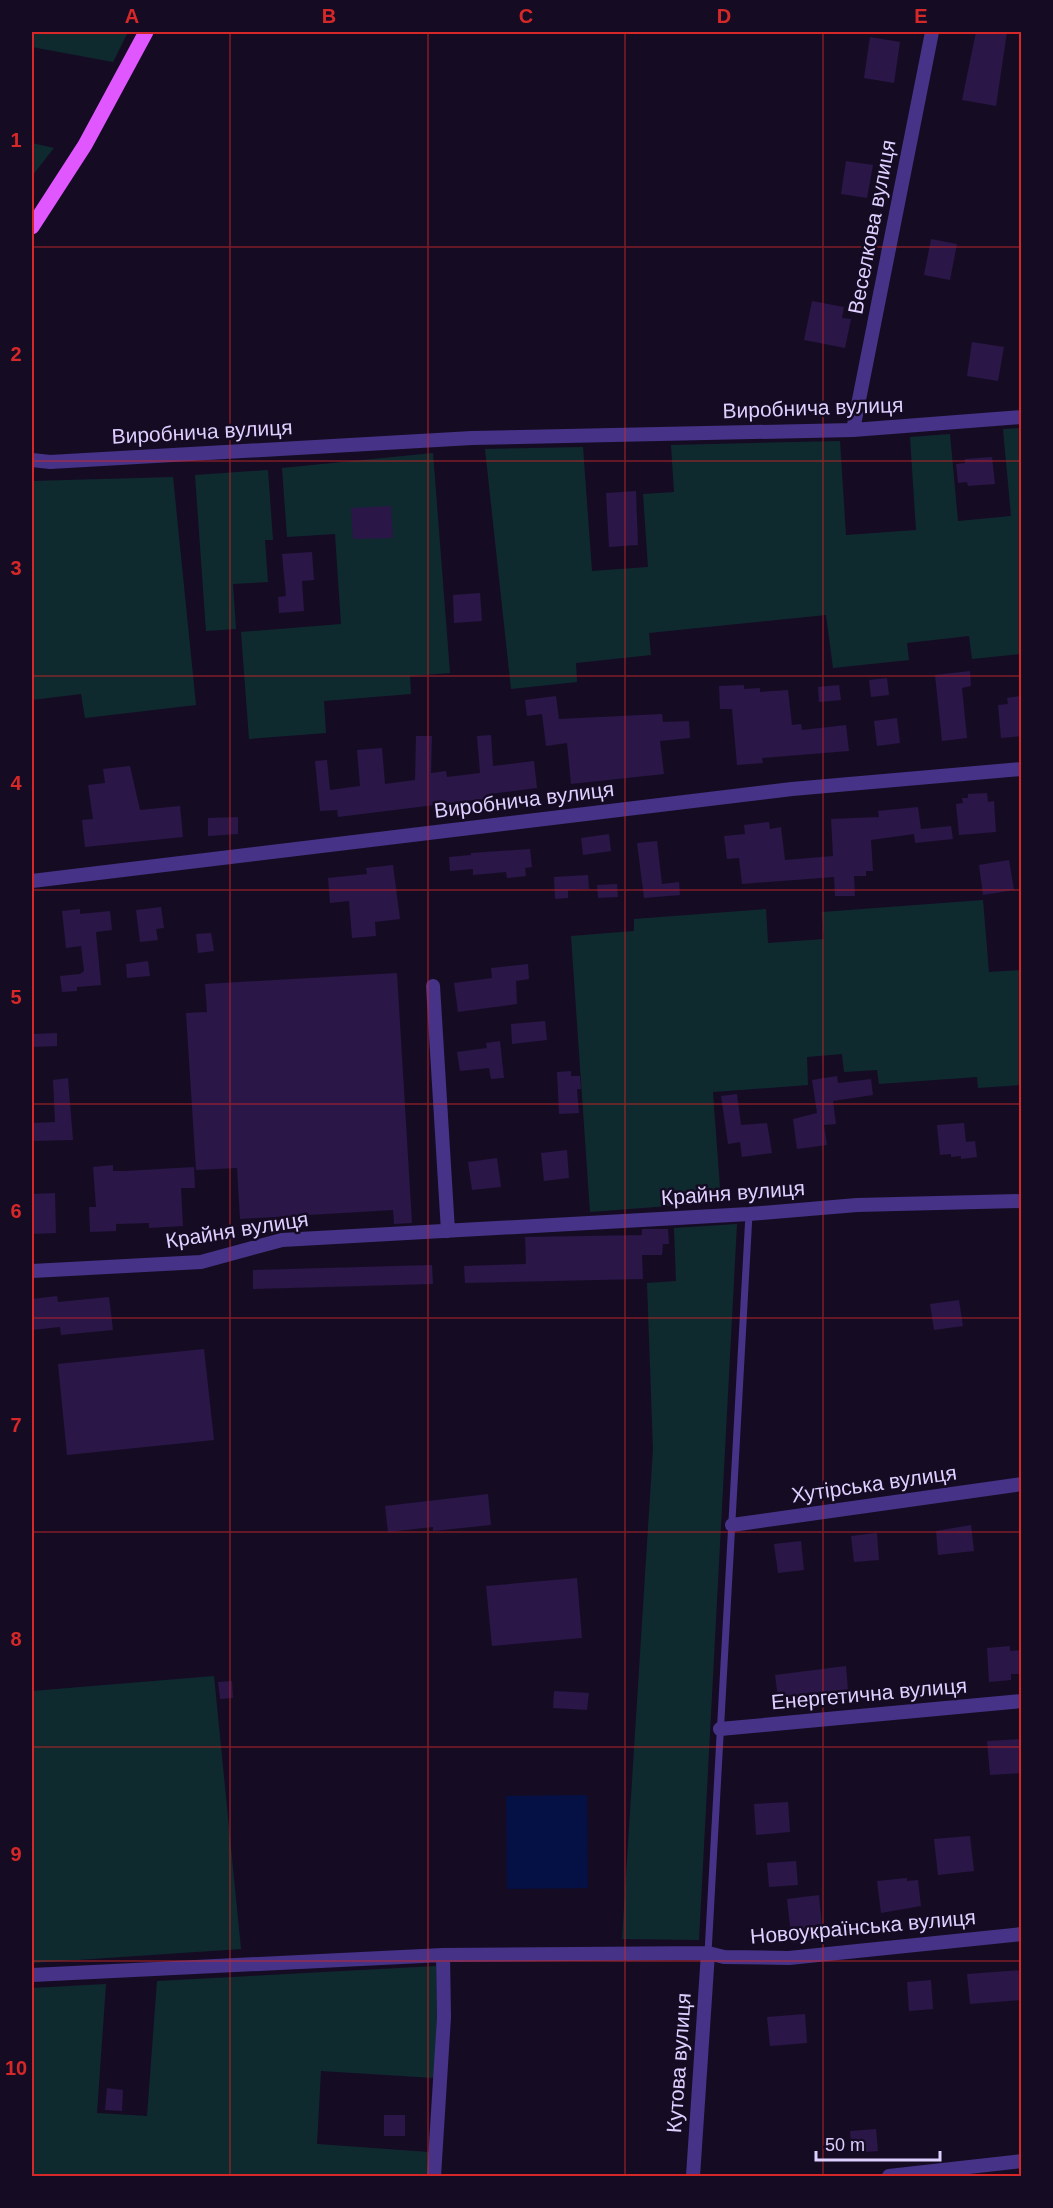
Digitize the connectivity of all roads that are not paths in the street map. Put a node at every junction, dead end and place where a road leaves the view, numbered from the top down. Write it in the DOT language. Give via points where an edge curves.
graph roads {
  1 [pos="146,32"];
  2 [pos="932,32"];
  3 [pos="32,227"];
  4 [pos="1022,417"];
  5 [pos="853,430"];
  6 [pos="32,460"];
  7 [pos="1022,768"];
  8 [pos="32,881"];
  9 [pos="432,986"];
  10 [pos="1022,1201"];
  11 [pos="749,1214"];
  12 [pos="448,1231"];
  13 [pos="32,1272"];
  14 [pos="1022,1484"];
  15 [pos="732,1524"];
  16 [pos="1022,1701"];
  17 [pos="720,1729"];
  18 [pos="1022,1934"];
  19 [pos="708,1953"];
  20 [pos="442,1955"];
  21 [pos="32,1975"];
  22 [pos="1022,2161"];
  23 [pos="434,2176"];
  24 [pos="693,2176"];
  25 [pos="889,2176"];
  1 -- 3 [label="main road" via="85,145"];
  2 -- 5 [label="street, Веселкова вулиця"];
  4 -- 5 [label="street, Виробнича вулиця"];
  5 -- 6 [label="street, Виробнича вулиця" via="472,438"];
  7 -- 8 [label="street, Виробнича вулиця" via="792,789"];
  9 -- 12 [label="street"];
  10 -- 11 [label="street, Крайня вулиця" via="857,1205"];
  11 -- 12 [label="street, Крайня вулиця"];
  11 -- 15 [label="lane"];
  12 -- 13 [label="street, Крайня вулиця" via="282,1240 201,1262"];
  14 -- 15 [label="street, Хутірська вулиця"];
  15 -- 17 [label="lane"];
  16 -- 17 [label="street, Енергетична вулиця"];
  17 -- 19 [label="lane"];
  18 -- 19 [label="street, Новоукраїнська вулиця" via="789,1958 724,1957"];
  19 -- 20 [label="street, Новоукраїнська вулиця"];
  19 -- 24 [label="street, Кутова вулиця"];
  20 -- 21 [label="street, Новоукраїнська вулиця"];
  20 -- 23 [label="street" via="444,2017"];
  22 -- 25 [label="street"];
}
